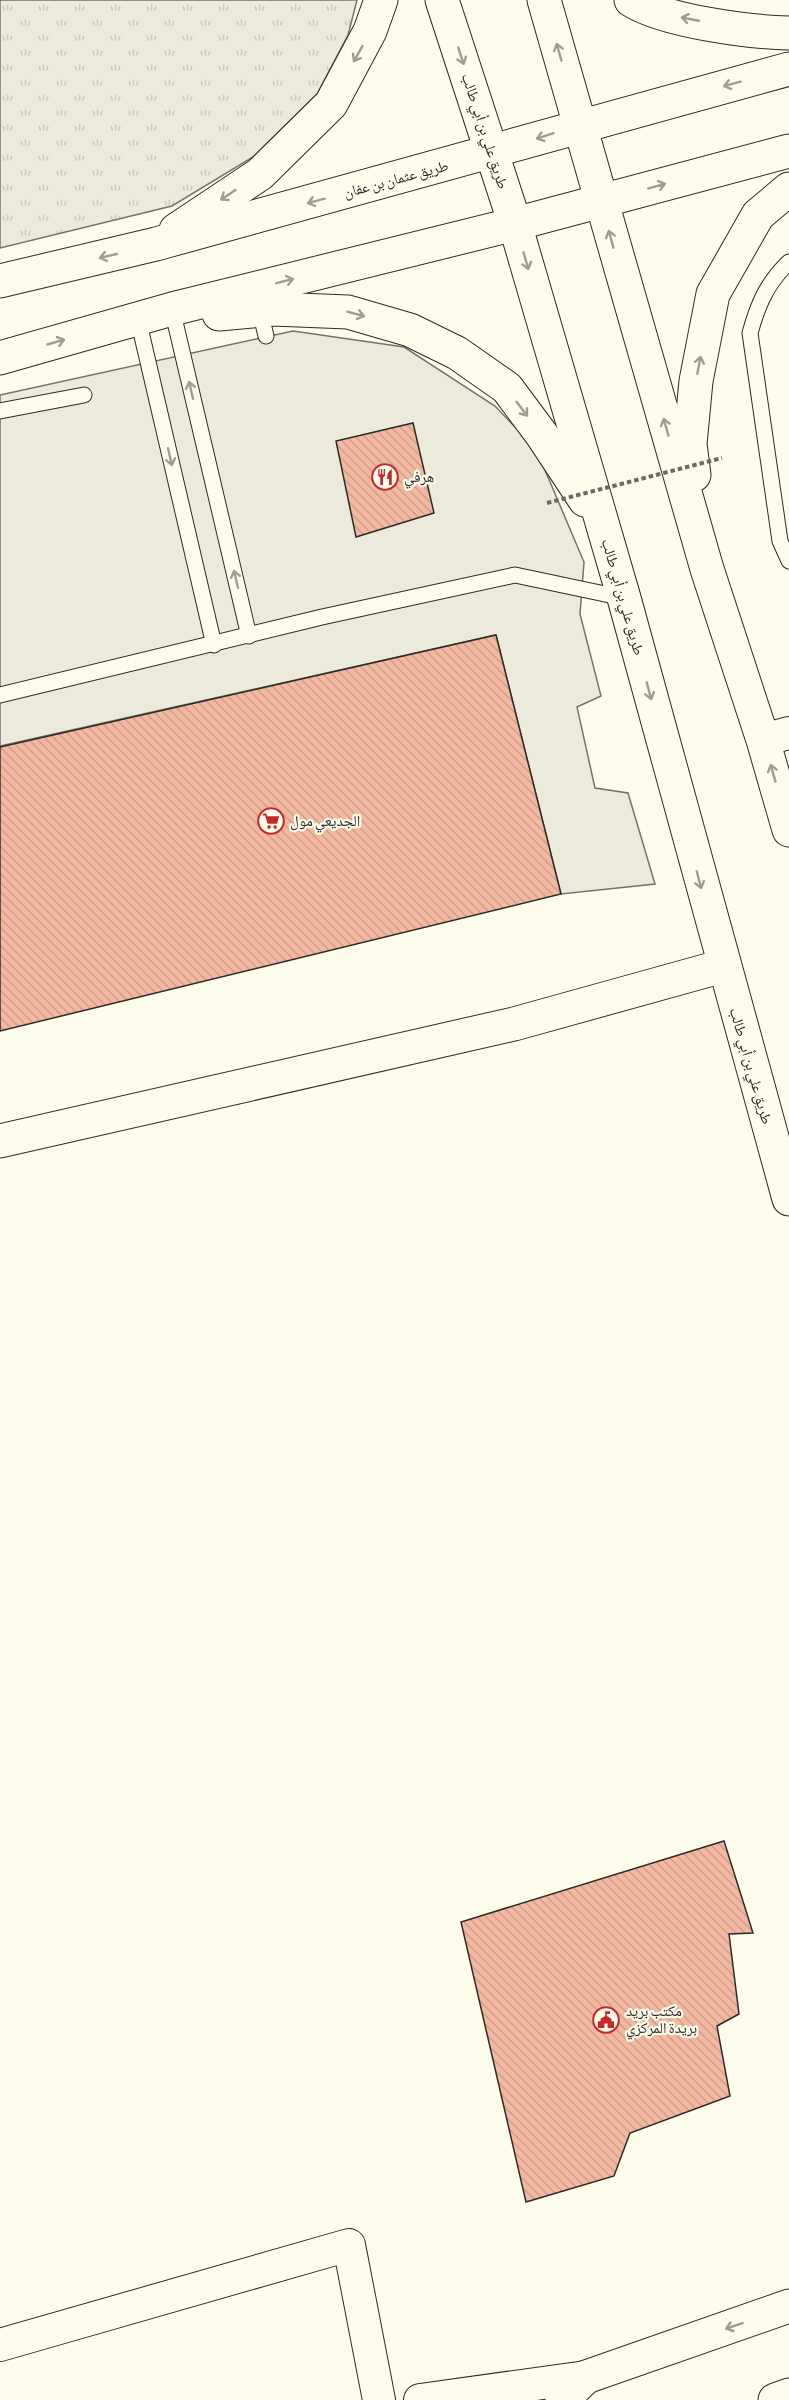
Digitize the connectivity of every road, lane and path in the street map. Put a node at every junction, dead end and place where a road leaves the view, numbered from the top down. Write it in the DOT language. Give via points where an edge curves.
graph roads {
  1 [pos="381,0"];
  2 [pos="442,0"];
  3 [pos="543,0"];
  4 [pos="631,0"];
  5 [pos="789,33"];
  6 [pos="789,69"];
  7 [pos="580,125"];
  8 [pos="789,151"];
  9 [pos="492,153"];
  10 [pos="789,189"];
  11 [pos="600,201"];
  12 [pos="515,224"];
  13 [pos="156,244"];
  14 [pos="789,262"];
  15 [pos="0,281"];
  16 [pos="172,309"];
  17 [pos="260,312"];
  18 [pos="138,319"];
  19 [pos="0,357"];
  20 [pos="84,395"];
  21 [pos="0,411"];
  22 [pos="722,458"];
  23 [pos="548,503"];
  24 [pos="603,526"];
  25 [pos="789,561"];
  26 [pos="707,568"];
  27 [pos="624,598"];
  28 [pos="249,636"];
  29 [pos="214,645"];
  30 [pos="0,695"];
  31 [pos="776,737"];
  32 [pos="789,830"];
  33 [pos="723,966"];
  34 [pos="0,1141"];
  35 [pos="789,1199"];
  36 [pos="789,2307"];
  37 [pos="0,2345"];
  38 [pos="586,2377"];
  39 [pos="789,2395"];
  40 [pos="379,2400"];
  41 [pos="420,2400"];
  42 [pos="562,2400"];
  43 [pos="775,2400"];
  1 -- 13 [label="main road, one-way" via="370,31 331,104 260,174"];
  2 -- 9 [label="main road, طريق علي بن أبي طالب, one-way"];
  7 -- 3 [label="main road, one-way"];
  5 -- 4 [label="main road, one-way" via="753,32 647,10"];
  6 -- 7 [label="main road, طريق عثمان بن عفان, one-way"];
  7 -- 9 [label="main road, طريق عثمان بن عفان, one-way"];
  7 -- 11 [label="main road"];
  11 -- 8 [label="main road, one-way"];
  9 -- 12 [label="main road, طريق علي بن أبي طالب"];
  9 -- 13 [label="main road, طريق عثمان بن عفان, one-way"];
  26 -- 10 [label="main road, one-way" via="690,444 696,381 713,294 758,215"];
  11 -- 12 [label="main road"];
  26 -- 11 [label="main road, one-way"];
  17 -- 12 [label="main road, one-way"];
  12 -- 24 [label="main road, طريق علي بن أبي طالب, one-way"];
  13 -- 15 [label="main road, طريق عثمان بن عفان, one-way"];
  14 -- 25 [label="lane" via="772,278 757,306 750,333 780,541"];
  16 -- 17 [label="main road"];
  16 -- 18 [label="main road"];
  28 -- 16 [label="lane, one-way"];
  17 -- 24 [label="main road, one-way" via="348,312 410,330 457,353 507,388"];
  19 -- 18 [label="main road, one-way"];
  18 -- 29 [label="lane, one-way"];
  20 -- 21 [label="lane"];
  22 -- 23 [label="path, bridge"];
  24 -- 27 [label="main road, طريق علي بن أبي طالب"];
  26 -- 31 [label="main road"];
  27 -- 28 [label="lane" via="515,574"];
  27 -- 33 [label="main road, طريق علي بن أبي طالب, one-way"];
  28 -- 29 [label="lane"];
  29 -- 30 [label="lane"];
  32 -- 31 [label="main road, one-way"];
  33 -- 34 [label="main road" via="514,1024"];
  33 -- 35 [label="main road, طريق علي بن أبي طالب"];
  36 -- 38 [label="main road, one-way"];
  37 -- 40 [label="street" via="349,2245"];
  38 -- 41 [label="street"];
  38 -- 42 [label="main road"];
  39 -- 43 [label="main road"];
}
